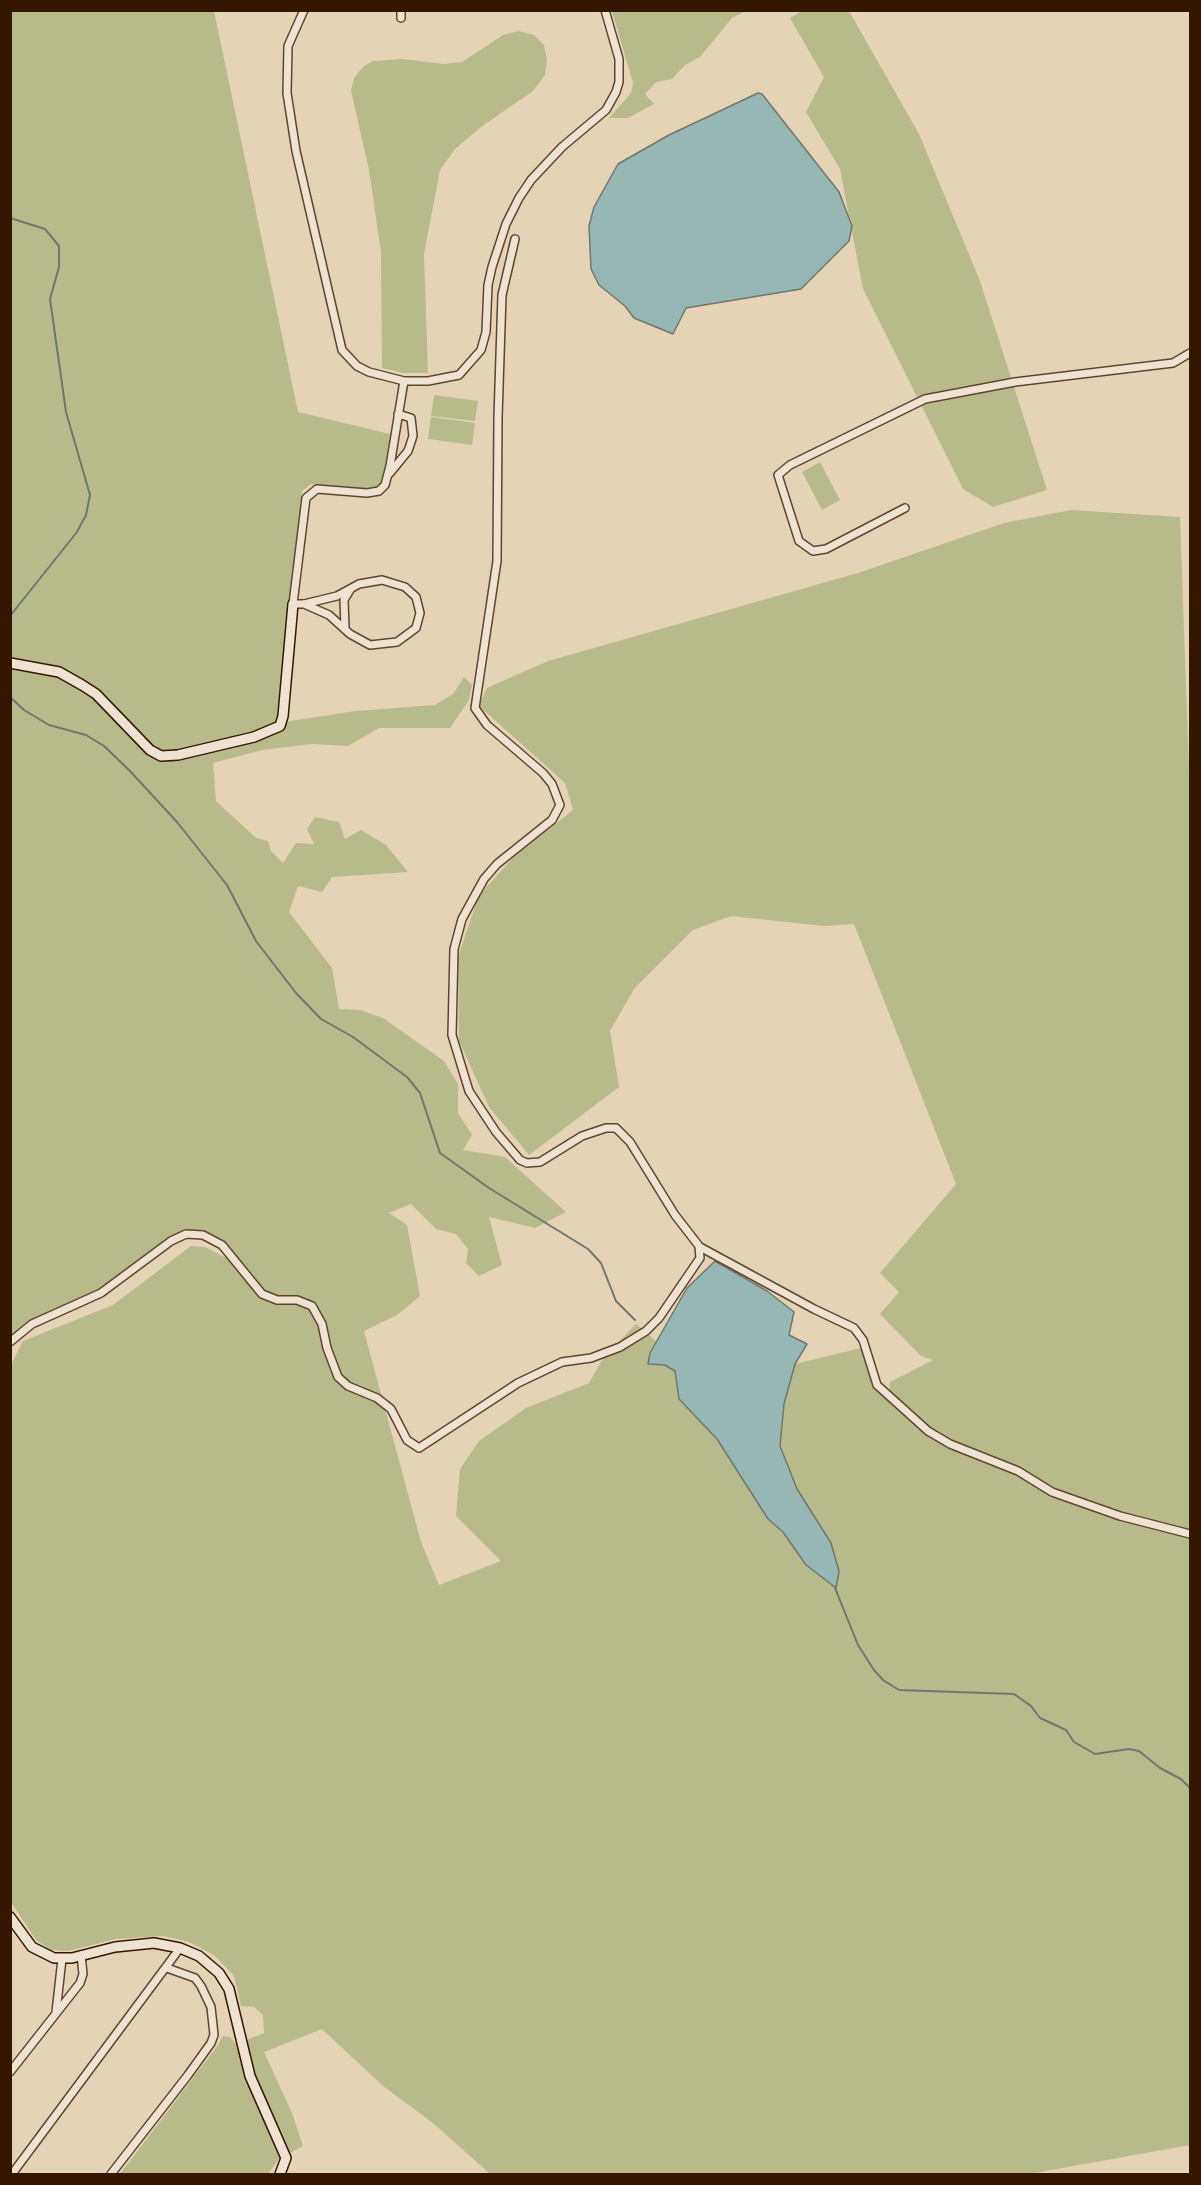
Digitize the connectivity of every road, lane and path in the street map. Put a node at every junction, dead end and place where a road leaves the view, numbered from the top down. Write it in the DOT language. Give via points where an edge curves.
graph roads {
  1 [pos="304,10"];
  2 [pos="604,10"];
  3 [pos="515,239"];
  4 [pos="1191,353"];
  5 [pos="404,381"];
  6 [pos="398,414"];
  7 [pos="388,476"];
  8 [pos="905,508"];
  9 [pos="352,588"];
  10 [pos="293,604"];
  11 [pos="304,604"];
  12 [pos="345,630"];
  13 [pos="10,663"];
  14 [pos="700,1247"];
  15 [pos="10,1342"];
  16 [pos="1191,1534"];
  17 [pos="10,1917"];
  18 [pos="180,1948"];
  19 [pos="81,1955"];
  20 [pos="62,1959"];
  21 [pos="166,1968"];
  22 [pos="56,2015"];
  23 [pos="10,2072"];
  24 [pos="12,2175"];
  25 [pos="111,2175"];
  26 [pos="280,2175"];
  1 -- 5 [label="street" via="288,46 287,93 296,151 342,350 369,372"];
  2 -- 5 [label="street" via="618,58 620,82 606,110 562,147 519,198 492,267 482,350 459,375"];
  3 -- 14 [label="street" via="502,295 497,561 475,708 488,725 546,776 559,808 552,820 497,864 462,919 454,950 454,1049 475,1100 495,1132 520,1160 540,1162 582,1136 616,1128 630,1142 675,1215"];
  4 -- 8 [label="street" via="1173,363 1015,382 925,399 790,465 778,475 799,541 813,551 826,549"];
  5 -- 6 [label="street"];
  6 -- 7 [label="street"];
  6 -- 7 [label="street" via="411,418 413,436 408,451"];
  7 -- 10 [label="street" via="382,489 374,493 321,489 308,495"];
  9 -- 11 [label="street"];
  9 -- 12 [label="street" via="344,600"];
  9 -- 12 [label="street" via="370,580 405,587 416,597 419,621 406,638 382,645 364,643"];
  10 -- 11 [label="street"];
  10 -- 13 [label="street" via="280,726 254,737 178,755 161,756 150,750 96,694 59,672"];
  11 -- 12 [label="street" via="329,615"];
  14 -- 15 [label="street" via="695,1268 646,1330 612,1351 562,1362 518,1383 419,1448 407,1440 391,1408 338,1377 322,1324 312,1306 262,1294 222,1245 203,1235 186,1234 171,1242 101,1293 32,1324"];
  14 -- 16 [label="street" via="854,1328 863,1340 877,1384 928,1431 950,1444 1018,1471 1052,1492 1120,1516"];
  17 -- 20 [label="street" via="32,1947"];
  18 -- 19 [label="street" via="136,1943"];
  18 -- 21 [label="street"];
  18 -- 26 [label="street" via="210,1964 229,1989 250,2076 286,2158"];
  19 -- 20 [label="street"];
  19 -- 22 [label="street" via="80,1983"];
  20 -- 22 [label="street"];
  21 -- 24 [label="street"];
  21 -- 25 [label="street" via="195,1978 201,1986 211,2007 214,2035"];
  22 -- 23 [label="street"];
}
